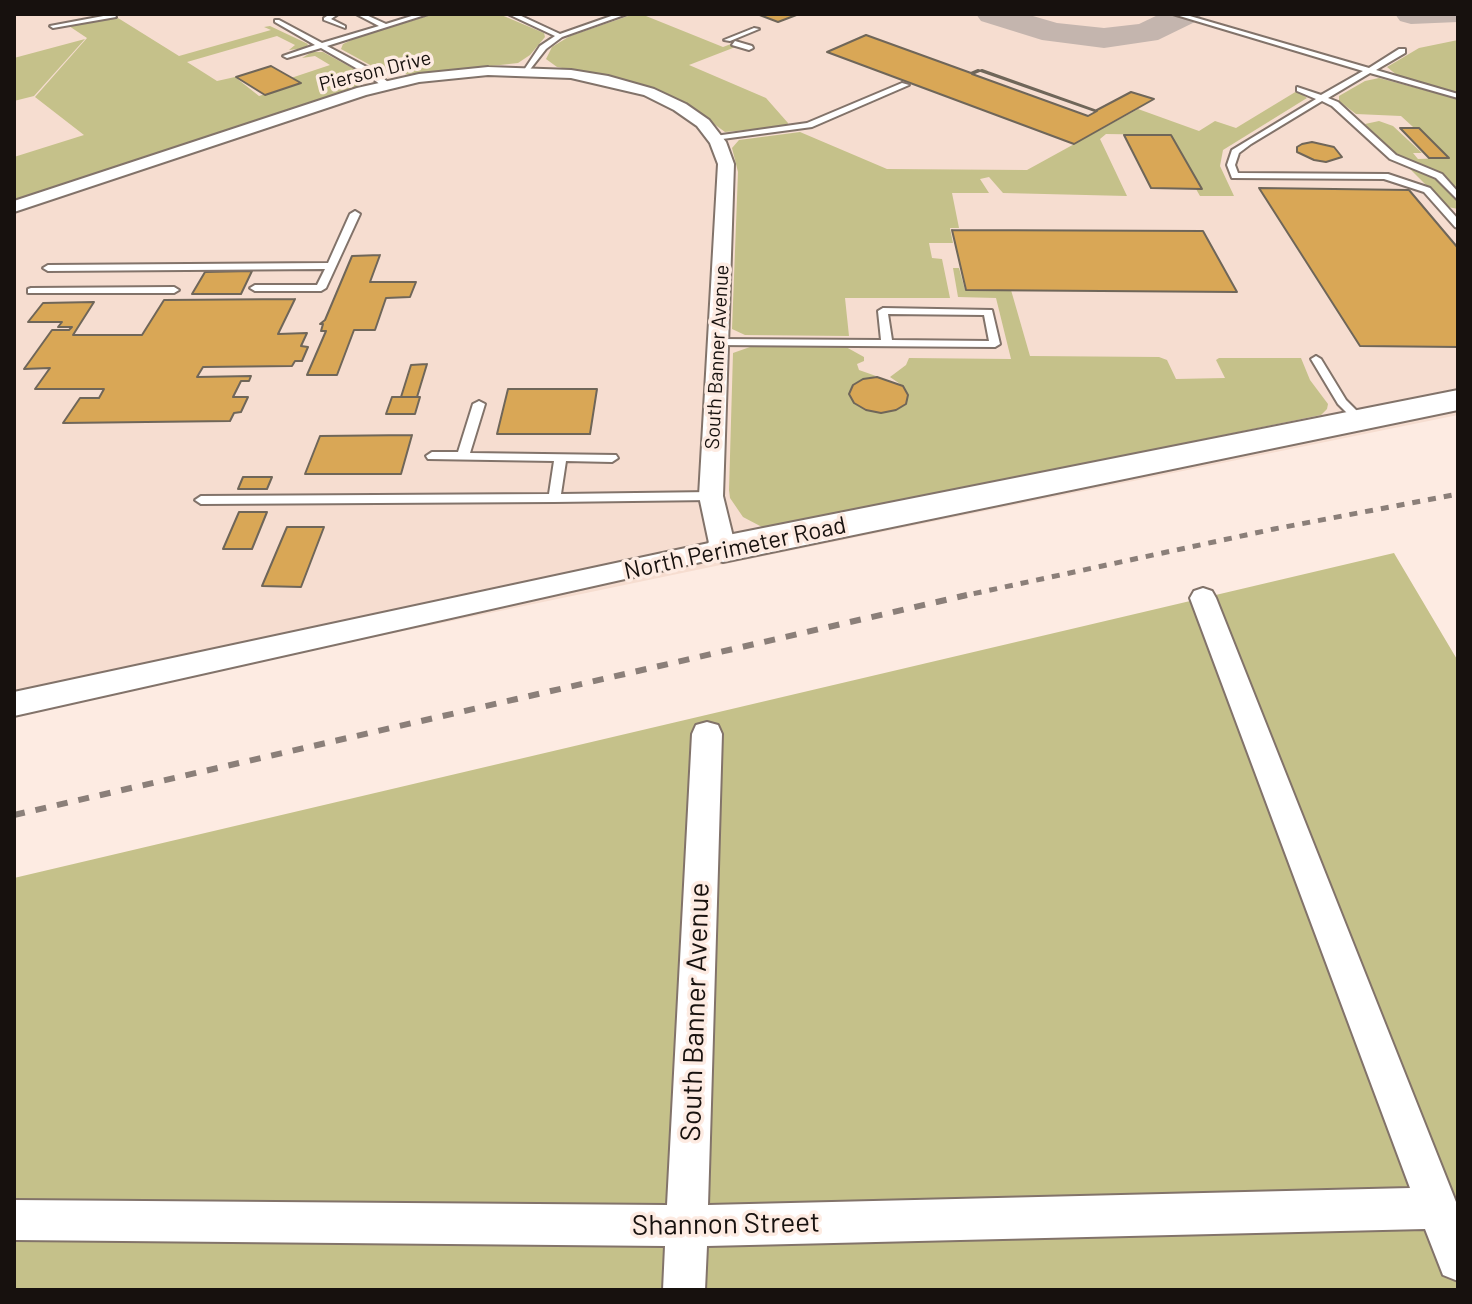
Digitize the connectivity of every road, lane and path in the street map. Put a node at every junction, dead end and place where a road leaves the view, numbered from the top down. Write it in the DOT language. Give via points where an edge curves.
graph roads {
  1 [pos="335,14"];
  2 [pos="359,14"];
  3 [pos="425,14"];
  4 [pos="511,14"];
  5 [pos="624,14"];
  6 [pos="1176,14"];
  7 [pos="114,16"];
  8 [pos="277,21"];
  9 [pos="53,26"];
  10 [pos="385,26"];
  11 [pos="343,27"];
  12 [pos="756,29"];
  13 [pos="560,36"];
  14 [pos="320,46"];
  15 [pos="749,48"];
  16 [pos="1402,51"];
  17 [pos="287,56"];
  18 [pos="528,70"];
  19 [pos="1369,70"];
  20 [pos="386,85"];
  21 [pos="905,85"];
  22 [pos="1300,89"];
  23 [pos="1458,96"];
  24 [pos="1324,98"];
  25 [pos="715,138"];
  26 [pos="726,164"];
  27 [pos="1458,197"];
  28 [pos="14,207"];
  29 [pos="355,214"];
  30 [pos="1458,225"];
  31 [pos="331,266"];
  32 [pos="48,268"];
  33 [pos="255,288"];
  34 [pos="174,290"];
  35 [pos="31,291"];
  36 [pos="716,342"];
  37 [pos="887,343"];
  38 [pos="1316,359"];
  39 [pos="1458,400"];
  40 [pos="479,404"];
  41 [pos="1360,420"];
  42 [pos="432,456"];
  43 [pos="463,456"];
  44 [pos="561,457"];
  45 [pos="612,458"];
  46 [pos="711,496"];
  47 [pos="554,498"];
  48 [pos="201,500"];
  49 [pos="723,549"];
  50 [pos="1203,598"];
  51 [pos="14,704"];
  52 [pos="707,734"];
  53 [pos="1438,1208"];
  54 [pos="14,1220"];
  55 [pos="686,1226"];
  56 [pos="1458,1260"];
  57 [pos="684,1290"];
  1 -- 11 [label="lane" via="326,19"];
  2 -- 10 [label="lane"];
  3 -- 10 [label="lane"];
  4 -- 13 [label="lane"];
  5 -- 13 [label="lane"];
  6 -- 19 [label="lane"];
  7 -- 9 [label="lane"];
  8 -- 14 [label="lane"];
  10 -- 14 [label="lane"];
  12 -- 15 [label="lane" via="731,41"];
  13 -- 18 [label="lane" via="543,48"];
  14 -- 17 [label="lane"];
  14 -- 20 [label="lane"];
  16 -- 19 [label="lane"];
  18 -- 20 [label="street, Pierson Drive" via="458,73"];
  18 -- 25 [label="street, Pierson Drive" via="597,78 642,90 687,111"];
  19 -- 23 [label="lane"];
  19 -- 24 [label="lane"];
  20 -- 28 [label="street, Pierson Drive"];
  21 -- 25 [label="lane" via="809,125"];
  22 -- 24 [label="lane"];
  24 -- 27 [label="lane" via="1393,157 1439,176"];
  24 -- 30 [label="lane" via="1235,152 1235,176 1385,176 1427,190"];
  25 -- 26 [label="street, Pierson Drive"];
  26 -- 36 [label="street, South Banner Avenue"];
  29 -- 31 [label="lane"];
  31 -- 32 [label="lane"];
  31 -- 33 [label="lane" via="321,288"];
  34 -- 35 [label="lane"];
  36 -- 37 [label="lane"];
  36 -- 46 [label="street, South Banner Avenue"];
  37 -- 37 [label="lane" via="903,343 995,344 988,312 883,311"];
  38 -- 41 [label="lane" via="1342,402"];
  39 -- 41 [label="street, North Perimeter Road"];
  40 -- 43 [label="lane"];
  41 -- 49 [label="street, North Perimeter Road"];
  42 -- 43 [label="lane"];
  43 -- 44 [label="lane"];
  44 -- 45 [label="lane"];
  44 -- 47 [label="lane"];
  46 -- 47 [label="lane"];
  46 -- 49 [label="street, South Banner Avenue"];
  47 -- 48 [label="lane"];
  49 -- 51 [label="street, North Perimeter Road"];
  50 -- 53 [label="street"];
  52 -- 55 [label="street, South Banner Avenue"];
  53 -- 55 [label="street, Shannon Street"];
  53 -- 56 [label="street"];
  54 -- 55 [label="street, Shannon Street"];
  55 -- 57 [label="street, South Banner Avenue"];
}
